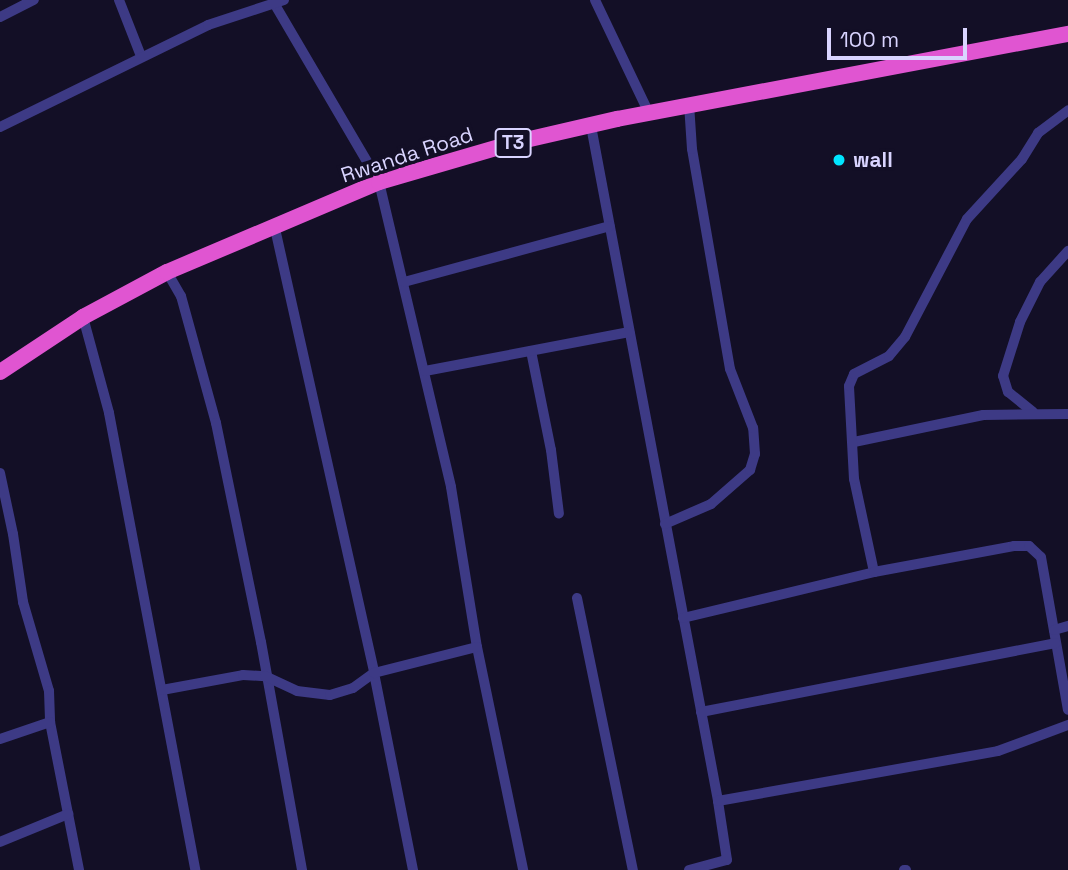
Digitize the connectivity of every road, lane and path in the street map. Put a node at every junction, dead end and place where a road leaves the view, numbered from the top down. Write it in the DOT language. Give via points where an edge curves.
graph roads {
  1 [pos="34,0"];
  2 [pos="119,0"];
  3 [pos="595,0"];
  4 [pos="279,1"];
  5 [pos="0,17"];
  6 [pos="1068,34"];
  7 [pos="141,56"];
  8 [pos="689,104"];
  9 [pos="1068,110"];
  10 [pos="649,113"];
  11 [pos="591,126"];
  12 [pos="0,127"];
  13 [pos="379,182"];
  14 [pos="274,224"];
  15 [pos="610,226"];
  16 [pos="1068,251"];
  17 [pos="167,272"];
  18 [pos="404,282"];
  19 [pos="83,317"];
  20 [pos="629,332"];
  21 [pos="531,351"];
  22 [pos="425,371"];
  23 [pos="0,372"];
  24 [pos="1033,412"];
  25 [pos="1068,414"];
  26 [pos="854,442"];
  27 [pos="0,473"];
  28 [pos="559,514"];
  29 [pos="665,523"];
  30 [pos="874,572"];
  31 [pos="577,598"];
  32 [pos="683,618"];
  33 [pos="1068,626"];
  34 [pos="1054,630"];
  35 [pos="1055,643"];
  36 [pos="477,647"];
  37 [pos="374,673"];
  38 [pos="265,676"];
  39 [pos="162,690"];
  40 [pos="1068,710"];
  41 [pos="701,712"];
  42 [pos="50,722"];
  43 [pos="1068,725"];
  44 [pos="0,739"];
  45 [pos="718,801"];
  46 [pos="68,814"];
  47 [pos="0,842"];
  48 [pos="728,865"];
  49 [pos="79,870"];
  50 [pos="195,870"];
  51 [pos="302,870"];
  52 [pos="413,870"];
  53 [pos="523,870"];
  54 [pos="633,870"];
  55 [pos="689,870"];
  1 -- 5 [label="street"];
  2 -- 7 [label="street"];
  3 -- 10 [label="street"];
  4 -- 7 [label="street" via="208,25"];
  4 -- 13 [label="street"];
  6 -- 8 [label="highway, Rwanda Road / T3"];
  7 -- 12 [label="street"];
  8 -- 10 [label="highway, Rwanda Road / T3"];
  8 -- 29 [label="street" via="692,149 730,369 753,428 755,454 750,470 711,504"];
  9 -- 26 [label="street" via="1038,133 967,219 889,356 854,374 849,386"];
  10 -- 11 [label="highway, Rwanda Road / T3"];
  11 -- 13 [label="highway, Rwanda Road / T3"];
  11 -- 15 [label="street"];
  13 -- 14 [label="highway, Rwanda Road / T3"];
  13 -- 18 [label="street"];
  14 -- 17 [label="highway, Rwanda Road / T3"];
  14 -- 37 [label="street"];
  15 -- 18 [label="street"];
  15 -- 20 [label="street"];
  16 -- 24 [label="street" via="1040,282 1020,321 1003,376 1008,392"];
  17 -- 19 [label="highway, Rwanda Road / T3"];
  17 -- 38 [label="street" via="181,296 216,423"];
  18 -- 22 [label="street"];
  19 -- 23 [label="highway, Rwanda Road / T3"];
  19 -- 39 [label="street" via="109,413"];
  20 -- 21 [label="street"];
  20 -- 29 [label="street"];
  21 -- 22 [label="street"];
  21 -- 28 [label="street"];
  22 -- 36 [label="street" via="451,487"];
  24 -- 25 [label="street"];
  24 -- 26 [label="street" via="983,415"];
  26 -- 30 [label="street" via="855,479"];
  27 -- 42 [label="street" via="23,602 49,691"];
  29 -- 32 [label="street"];
  30 -- 32 [label="street"];
  30 -- 34 [label="street" via="1029,547 1041,557"];
  31 -- 54 [label="street"];
  32 -- 41 [label="street"];
  33 -- 34 [label="street"];
  34 -- 35 [label="street"];
  35 -- 40 [label="street"];
  35 -- 41 [label="street"];
  36 -- 37 [label="street"];
  36 -- 53 [label="street"];
  37 -- 38 [label="street" via="354,688 314,695 286,688"];
  37 -- 52 [label="street"];
  38 -- 39 [label="street" via="228,677"];
  38 -- 51 [label="street"];
  39 -- 50 [label="street"];
  41 -- 45 [label="street"];
  42 -- 44 [label="street"];
  42 -- 46 [label="street"];
  43 -- 45 [label="street" via="998,751"];
  45 -- 48 [label="street"];
  46 -- 47 [label="street"];
  46 -- 49 [label="street"];
  48 -- 55 [label="street"];
}
